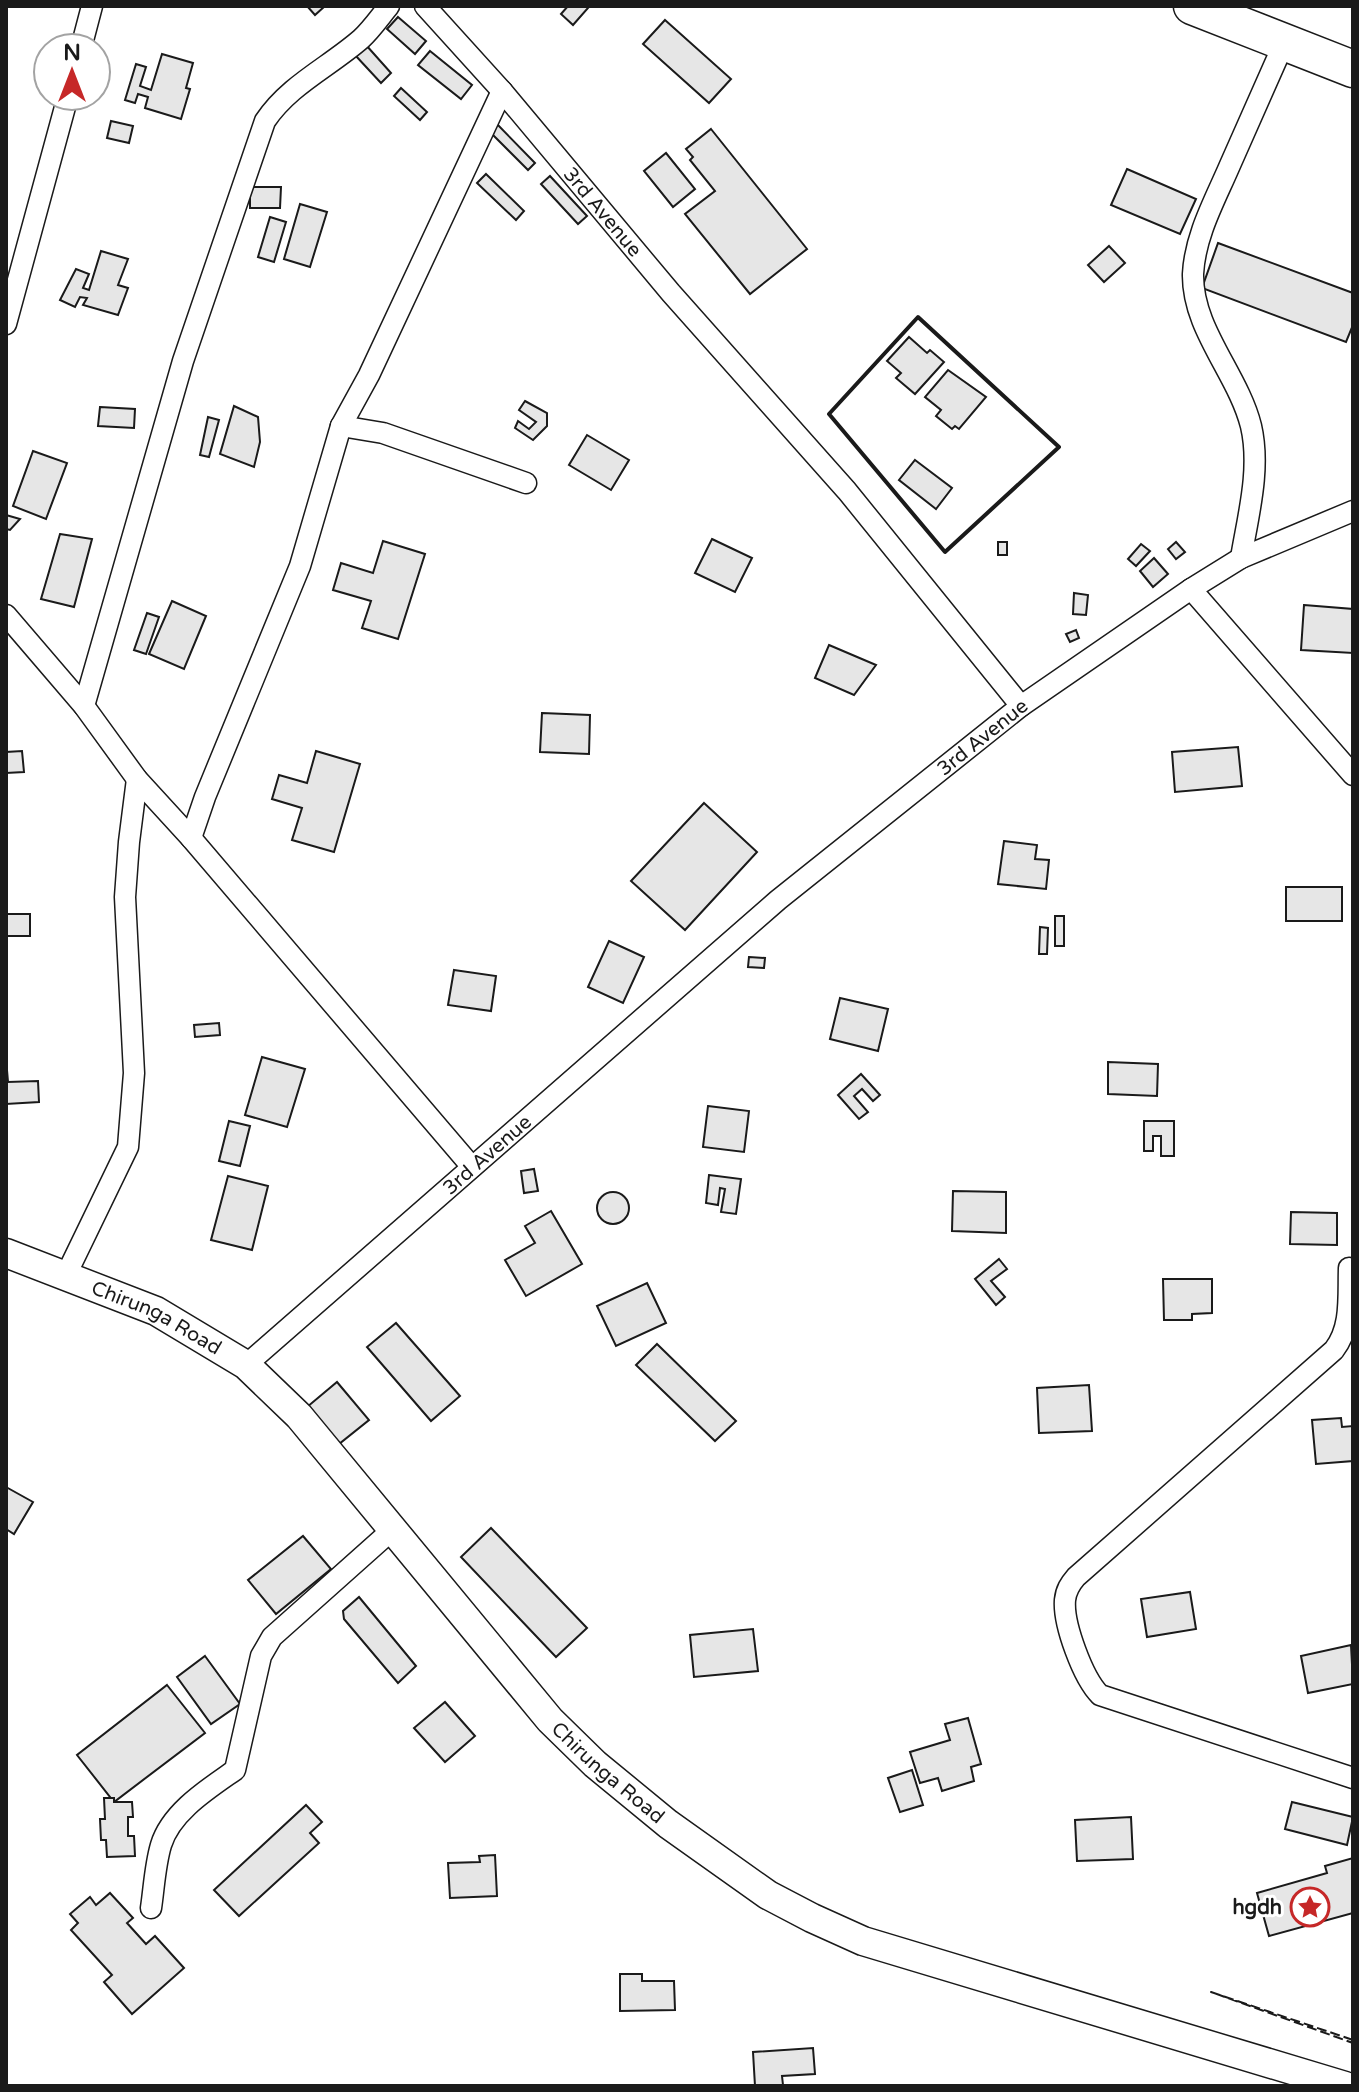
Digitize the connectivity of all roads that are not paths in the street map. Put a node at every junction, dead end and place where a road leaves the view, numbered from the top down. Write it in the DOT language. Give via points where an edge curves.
graph roads {
  1 [pos="92,6"];
  2 [pos="389,6"];
  3 [pos="425,6"];
  4 [pos="1192,6"];
  5 [pos="85,32"];
  6 [pos="1284,43"];
  7 [pos="1353,69"];
  8 [pos="502,91"];
  9 [pos="64,112"];
  10 [pos="6,324"];
  11 [pos="341,426"];
  12 [pos="526,483"];
  13 [pos="1353,511"];
  14 [pos="1241,558"];
  15 [pos="1191,589"];
  16 [pos="6,615"];
  17 [pos="84,706"];
  18 [pos="1021,706"];
  19 [pos="1353,775"];
  20 [pos="137,779"];
  21 [pos="191,838"];
  22 [pos="472,1167"];
  23 [pos="6,1253"];
  24 [pos="1349,1268"];
  25 [pos="66,1275"];
  26 [pos="246,1365"];
  27 [pos="392,1530"];
  28 [pos="1353,1778"];
  29 [pos="151,1908"];
  30 [pos="1345,2086"];
  1 -- 5 [label="street"];
  2 -- 17 [label="street" via="360,40 276,105 261,130 183,361"];
  3 -- 8 [label="street, 3rd Avenue"];
  4 -- 6 [label="highway"];
  6 -- 7 [label="highway"];
  6 -- 14 [label="street" via="1203,226 1193,274 1195,297 1245,410 1255,450"];
  8 -- 11 [label="street"];
  8 -- 18 [label="street, 3rd Avenue" via="847,491"];
  9 -- 10 [label="street"];
  11 -- 12 [label="street" via="383,433"];
  11 -- 21 [label="street" via="300,566"];
  13 -- 14 [label="street"];
  14 -- 15 [label="street"];
  15 -- 18 [label="street"];
  15 -- 19 [label="street"];
  16 -- 17 [label="street"];
  17 -- 20 [label="street"];
  18 -- 22 [label="street, 3rd Avenue" via="778,900"];
  20 -- 21 [label="street"];
  20 -- 25 [label="street" via="125,897 134,1073 128,1147"];
  21 -- 22 [label="street"];
  22 -- 26 [label="street, 3rd Avenue"];
  23 -- 25 [label="street, Chirunga Road"];
  24 -- 28 [label="street" via="1347,1325 1334,1350 1076,1577 1065,1603 1087,1679 1100,1695"];
  25 -- 26 [label="street, Chirunga Road" via="156,1311"];
  26 -- 27 [label="street, Chirunga Road" via="299,1416"];
  27 -- 29 [label="street" via="272,1637 261,1656 235,1770 175,1820 161,1845"];
  27 -- 30 [label="street, Chirunga Road" via="550,1720 595,1764 768,1895 863,1941"];
}
